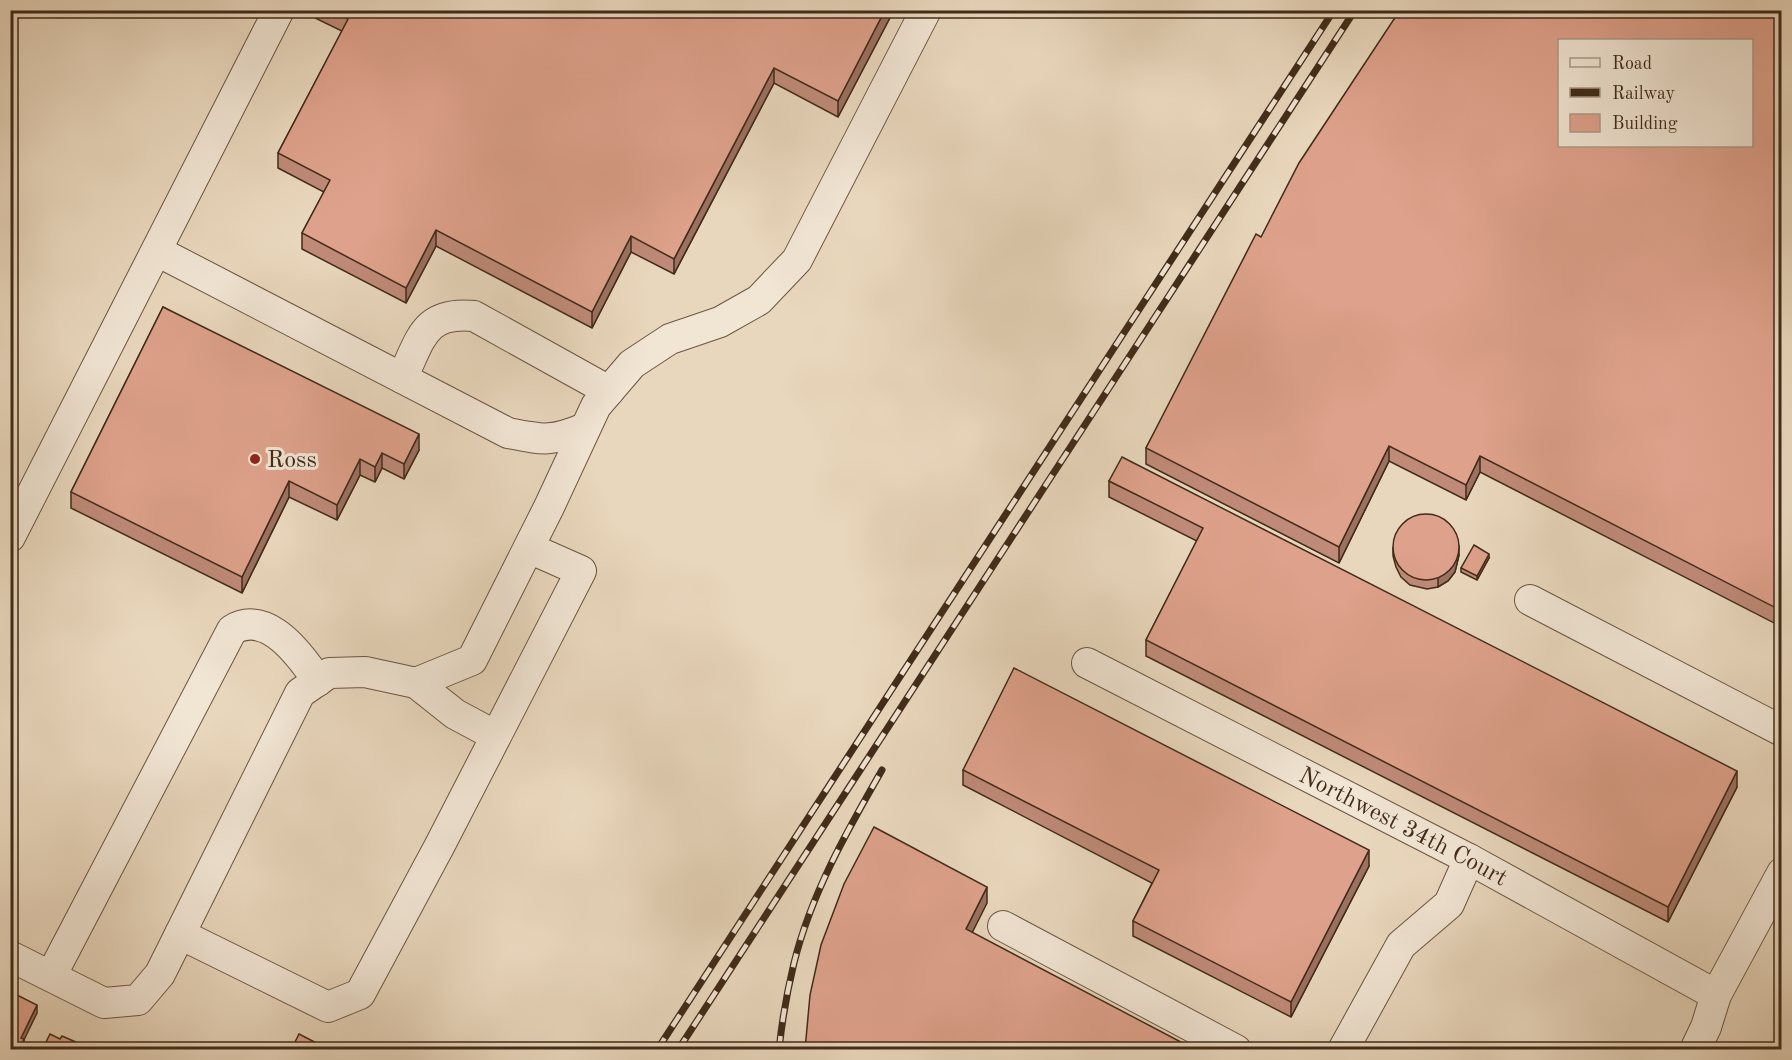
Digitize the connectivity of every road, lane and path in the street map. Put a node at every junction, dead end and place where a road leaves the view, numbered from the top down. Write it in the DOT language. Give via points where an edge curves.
graph roads {
  1 [pos="279,10"];
  2 [pos="926,10"];
  3 [pos="157,251"];
  4 [pos="402,378"];
  5 [pos="609,391"];
  6 [pos="585,428"];
  7 [pos="10,537"];
  8 [pos="529,548"];
  9 [pos="1530,600"];
  10 [pos="1087,663"];
  11 [pos="318,681"];
  12 [pos="416,683"];
  13 [pos="1782,731"];
  14 [pos="496,736"];
  15 [pos="1469,859"];
  16 [pos="1778,890"];
  17 [pos="1003,926"];
  18 [pos="180,934"];
  19 [pos="10,956"];
  20 [pos="51,976"];
  21 [pos="1716,995"];
  22 [pos="1236,1050"];
  23 [pos="1342,1050"];
  24 [pos="1695,1050"];
  1 -- 3 [label="street"];
  2 -- 5 [label="street" via="797,260 759,300 720,322 670,339 633,364"];
  3 -- 4 [label="street"];
  3 -- 7 [label="street"];
  4 -- 5 [label="street" via="427,327 439,319 474,316"];
  4 -- 6 [label="street" via="508,433 560,439"];
  5 -- 6 [label="street"];
  6 -- 8 [label="street"];
  8 -- 12 [label="street" via="472,660"];
  8 -- 14 [label="street" via="581,571"];
  9 -- 13 [label="street"];
  10 -- 15 [label="street, Northwest 34th Court"];
  11 -- 12 [label="street" via="329,674 365,672"];
  11 -- 18 [label="street" via="300,693"];
  11 -- 20 [label="street" via="286,640 255,625 241,624 232,630"];
  12 -- 14 [label="street" via="455,714"];
  14 -- 18 [label="street" via="360,994 328,1008"];
  15 -- 21 [label="street, Northwest 34th Court"];
  15 -- 23 [label="street" via="1449,904 1401,945"];
  16 -- 21 [label="street"];
  17 -- 22 [label="street"];
  18 -- 20 [label="street" via="160,974 138,1000 104,1003"];
  19 -- 20 [label="street"];
  21 -- 24 [label="street"];
}
